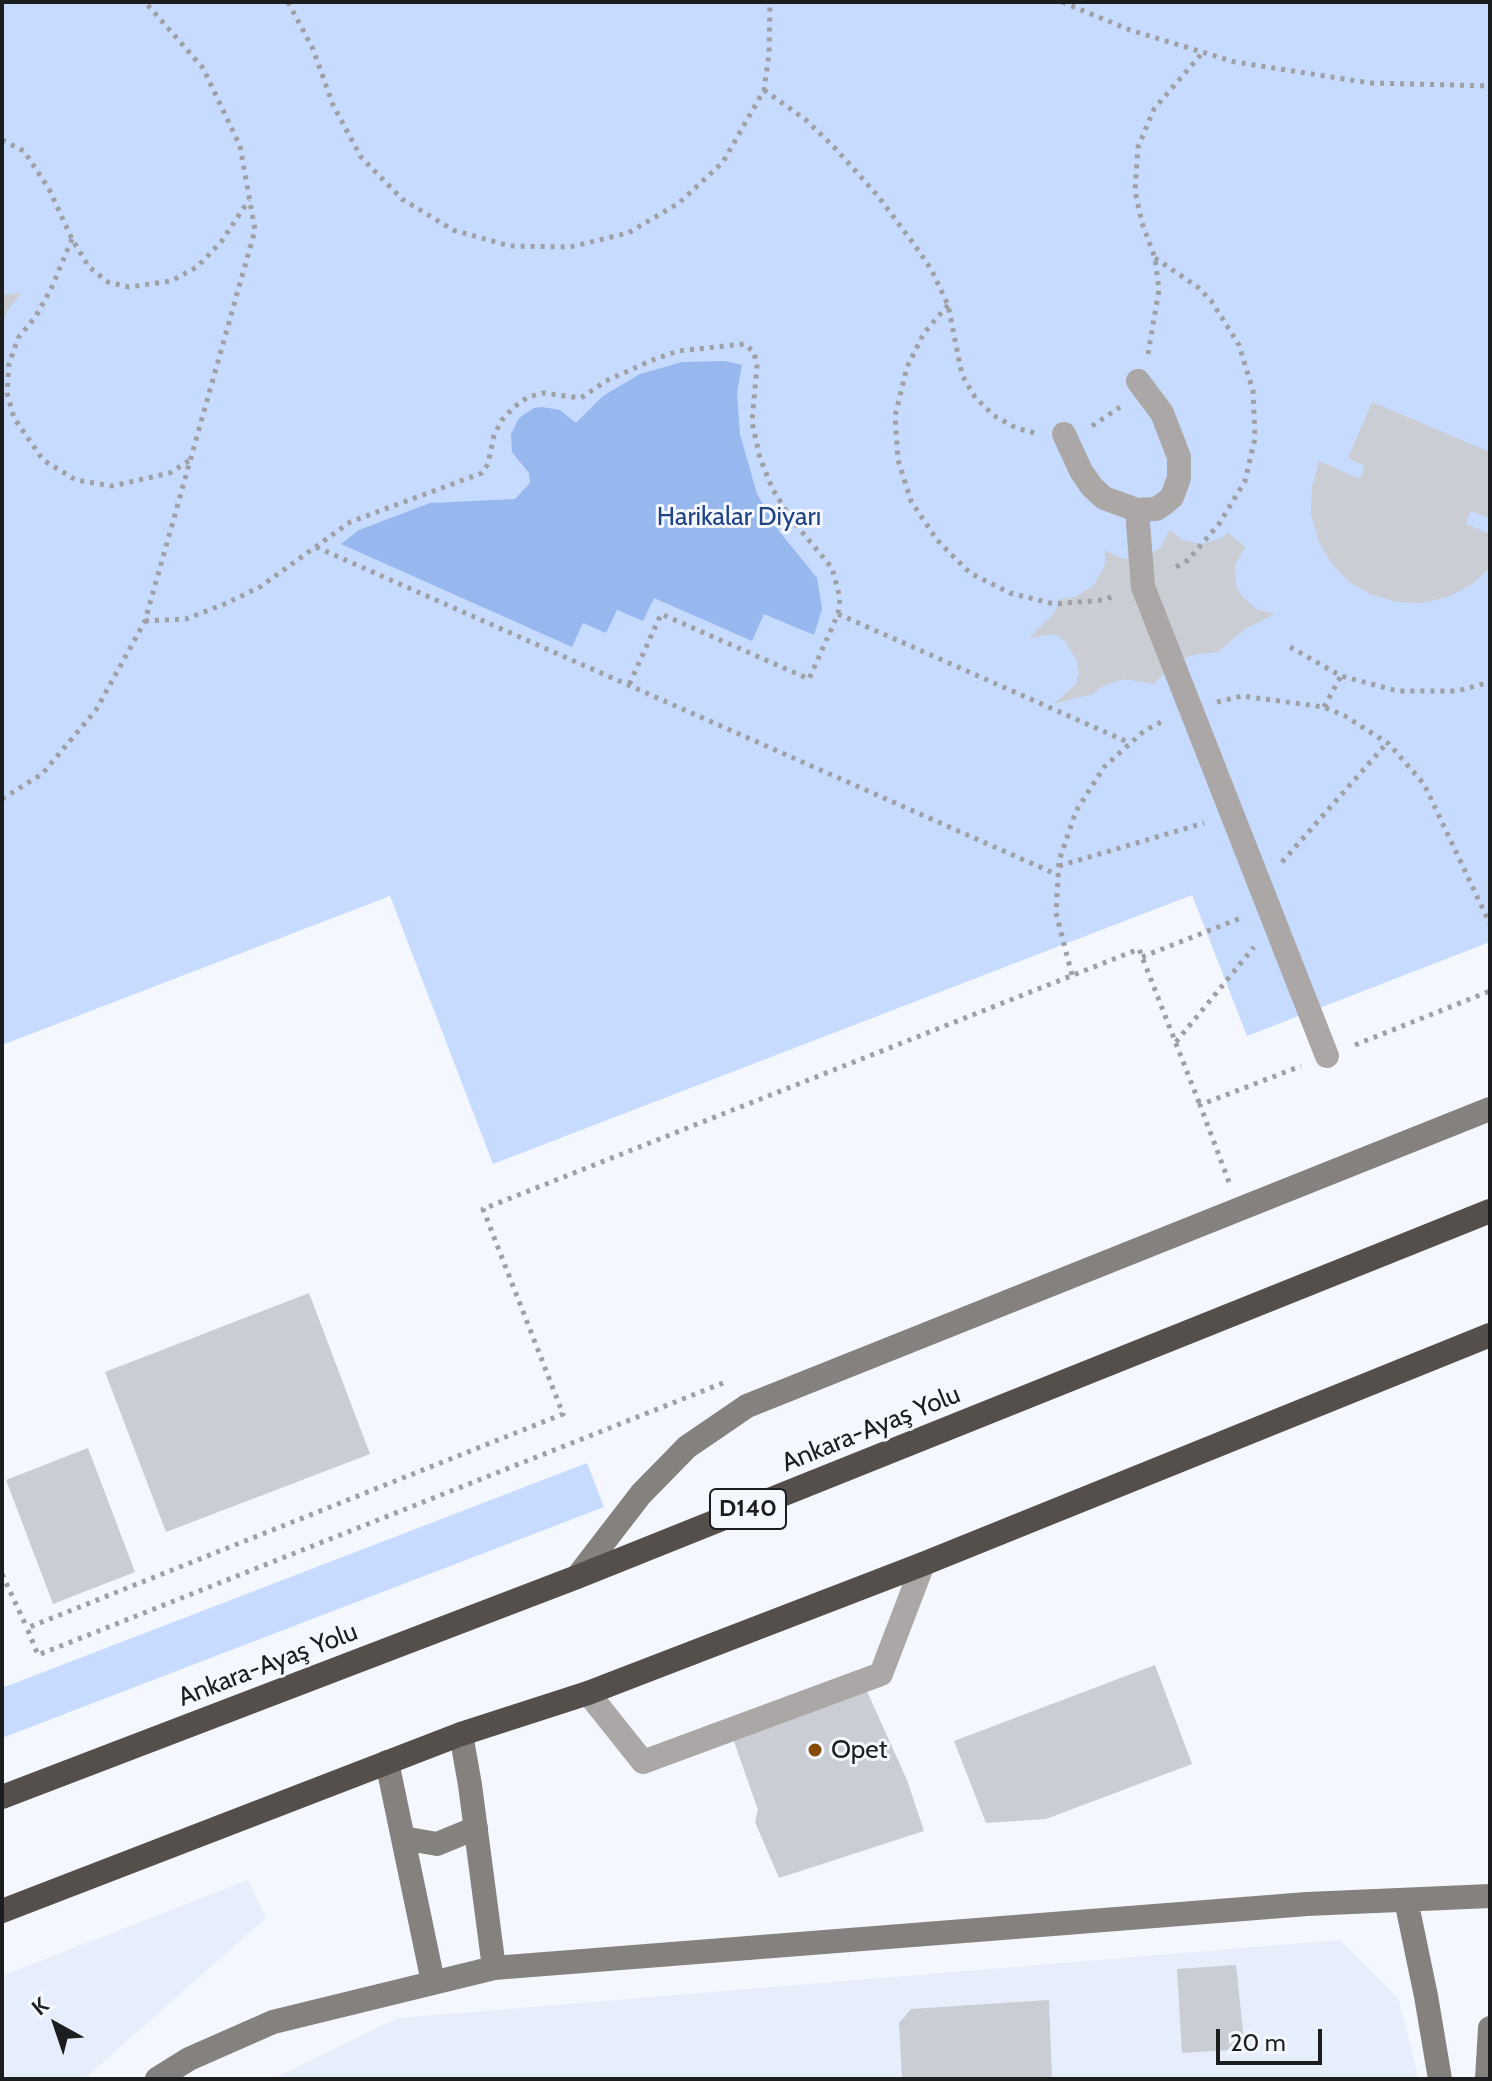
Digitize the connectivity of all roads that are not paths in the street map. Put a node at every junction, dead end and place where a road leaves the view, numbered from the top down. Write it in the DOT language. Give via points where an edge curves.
graph roads {
  1 [pos="1138,381"];
  2 [pos="1064,434"];
  3 [pos="1137,510"];
  4 [pos="1327,1056"];
  5 [pos="1490,1109"];
  6 [pos="1490,1211"];
  7 [pos="1490,1335"];
  8 [pos="923,1564"];
  9 [pos="577,1577"];
  10 [pos="588,1693"];
  11 [pos="461,1734"];
  12 [pos="387,1762"];
  13 [pos="2,1797"];
  14 [pos="476,1828"];
  15 [pos="403,1838"];
  16 [pos="1490,1896"];
  17 [pos="1406,1900"];
  18 [pos="2,1911"];
  19 [pos="494,1968"];
  20 [pos="433,1982"];
  21 [pos="1490,2028"];
  22 [pos="157,2079"];
  23 [pos="1440,2079"];
  24 [pos="1487,2079"];
  1 -- 3 [label="street" via="1162,413 1179,457 1179,478 1172,497 1156,509"];
  2 -- 3 [label="street" via="1092,487 1104,498"];
  3 -- 4 [label="street" via="1143,587"];
  5 -- 9 [label="street" via="747,1406 687,1447 641,1494"];
  6 -- 9 [label="highway, Ankara-Ayaş Yolu / D140"];
  7 -- 8 [label="highway"];
  8 -- 10 [label="highway"];
  8 -- 10 [label="street" via="881,1674 643,1762"];
  9 -- 13 [label="highway, Ankara-Ayaş Yolu / D140"];
  10 -- 11 [label="highway"];
  11 -- 12 [label="highway"];
  11 -- 14 [label="street"];
  12 -- 15 [label="street"];
  12 -- 18 [label="highway"];
  14 -- 15 [label="street" via="437,1844"];
  14 -- 19 [label="street"];
  15 -- 20 [label="street"];
  16 -- 17 [label="street"];
  17 -- 19 [label="street"];
  17 -- 23 [label="street"];
  19 -- 20 [label="street"];
  20 -- 22 [label="street" via="273,2022"];
  21 -- 24 [label="street"];
}
